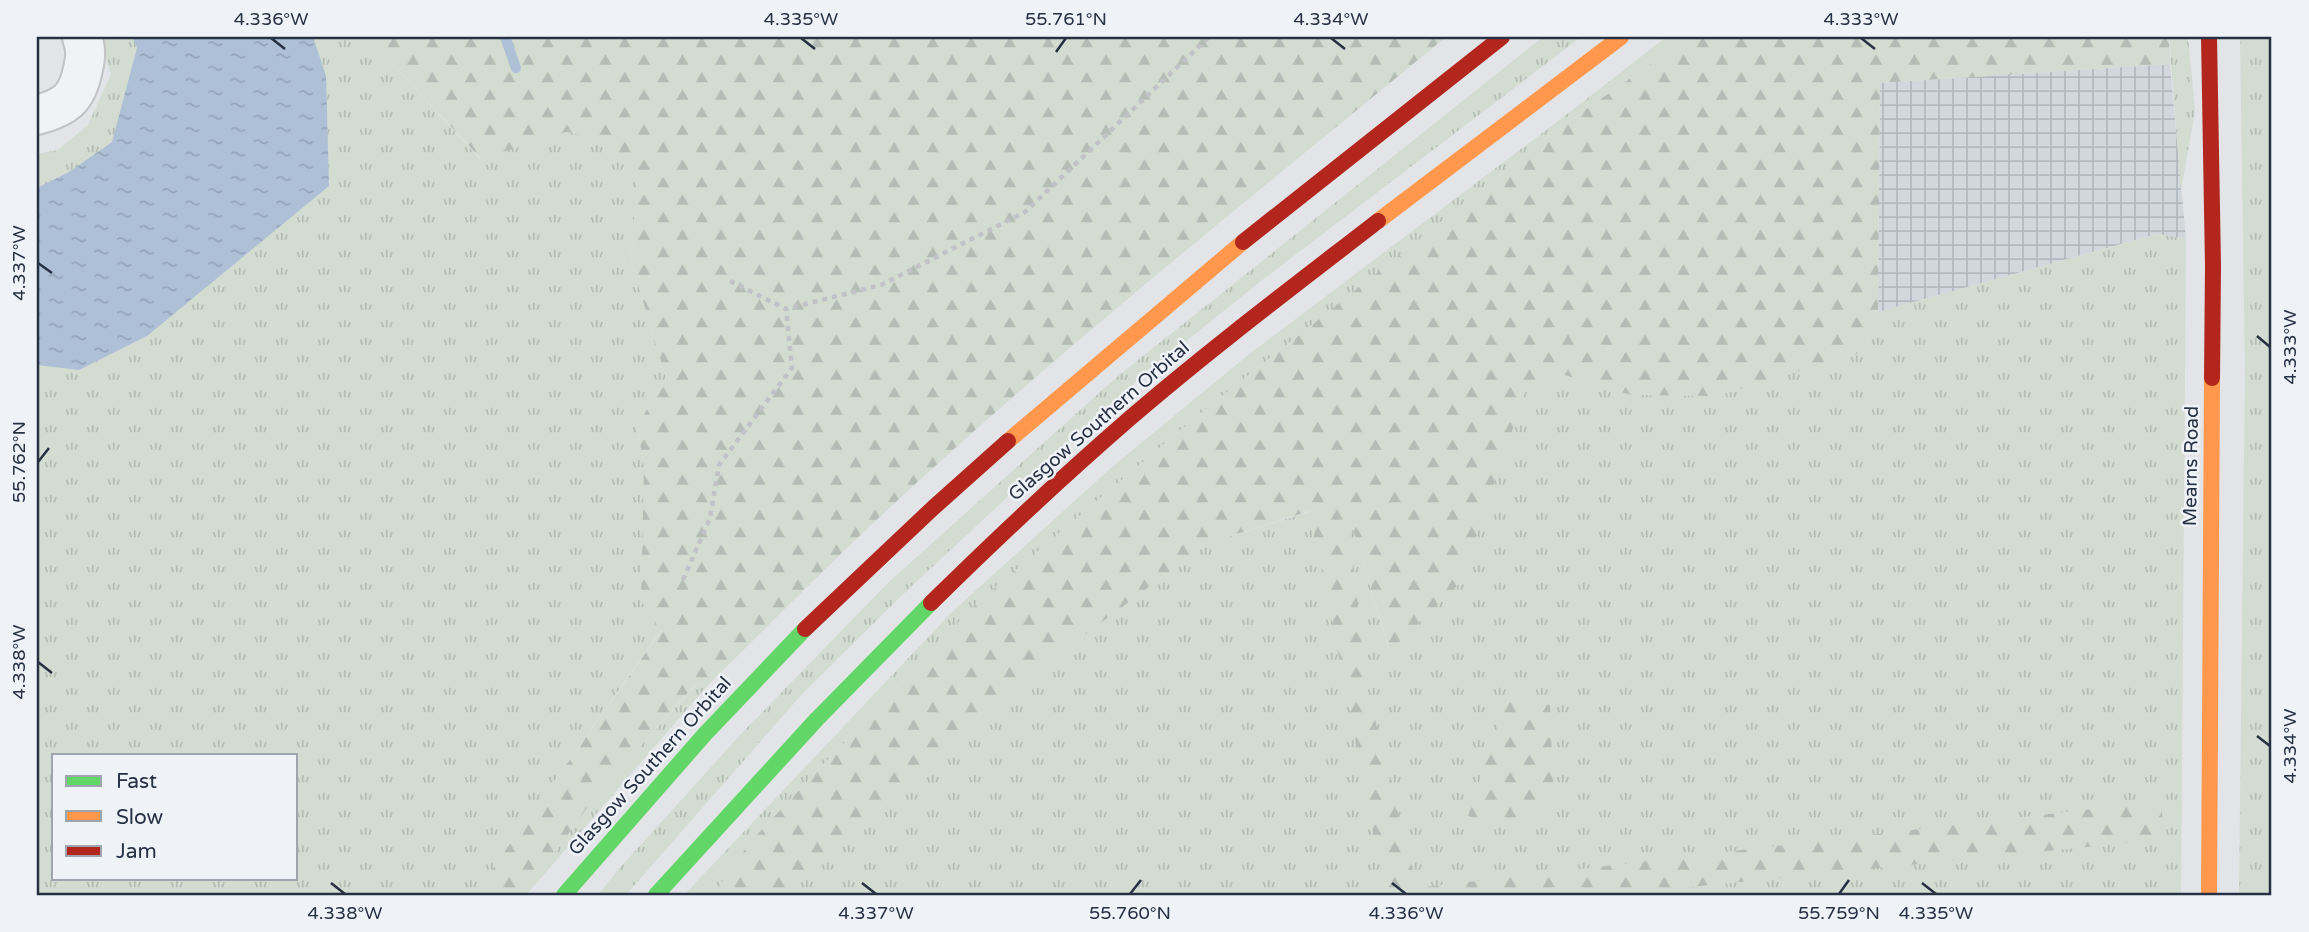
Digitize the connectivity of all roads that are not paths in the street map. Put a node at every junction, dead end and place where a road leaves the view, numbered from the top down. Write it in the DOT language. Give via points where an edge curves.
graph roads {
  1 [pos="82,37"];
  2 [pos="1502,37"];
  3 [pos="1621,37"];
  4 [pos="2209,37"];
  5 [pos="37,115"];
  6 [pos="564,895"];
  7 [pos="656,895"];
  8 [pos="2209,895"];
  1 -- 5 [label="street" via="87,52 80,88 70,100"];
  2 -- 6 [label="main road, Glasgow Southern Orbital" via="1128,337 853,581 751,683"];
  3 -- 7 [label="main road, Glasgow Southern Orbital" via="1204,357 1104,441 905,627"];
  4 -- 8 [label="main road, Mearns Road" via="2213,266"];
}
